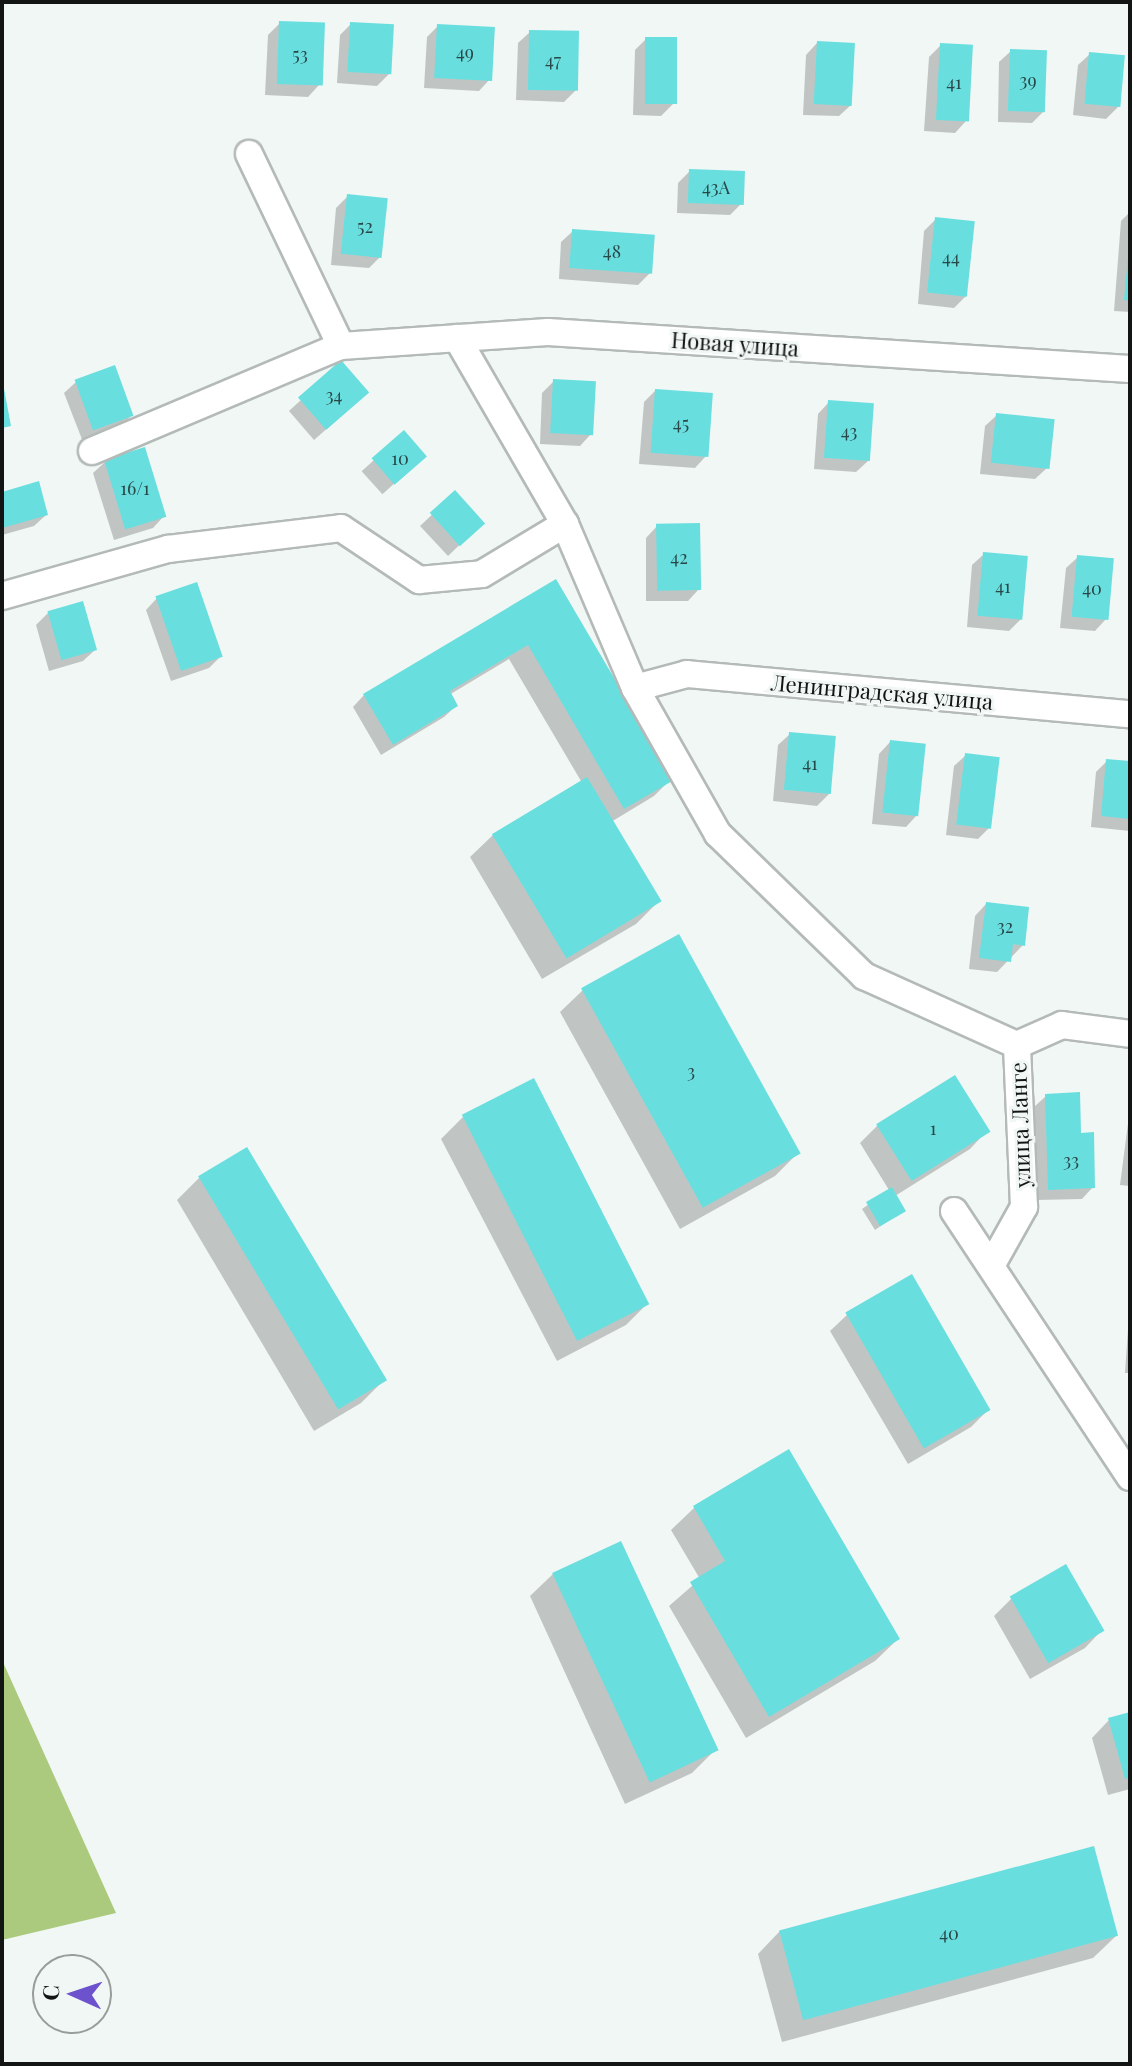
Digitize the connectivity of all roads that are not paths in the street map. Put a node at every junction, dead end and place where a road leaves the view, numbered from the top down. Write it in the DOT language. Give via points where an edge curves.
graph roads {
  1 [pos="249,154"];
  2 [pos="457,338"];
  3 [pos="341,346"];
  4 [pos="1130,369"];
  5 [pos="92,451"];
  6 [pos="565,524"];
  7 [pos="2,596"];
  8 [pos="635,688"];
  9 [pos="1130,714"];
  10 [pos="1130,1034"];
  11 [pos="1017,1045"];
  12 [pos="954,1211"];
  13 [pos="991,1266"];
  14 [pos="1123,1455"];
  15 [pos="1130,1477"];
  1 -- 3 [label="street"];
  2 -- 3 [label="street, Новая улица"];
  2 -- 4 [label="street, Новая улица" via="548,332"];
  2 -- 6 [label="street"];
  3 -- 5 [label="street, Новая улица"];
  6 -- 7 [label="street" via="482,574 419,580 341,528 168,549"];
  6 -- 8 [label="street"];
  8 -- 9 [label="street, Ленинградская улица" via="687,674"];
  8 -- 11 [label="street" via="718,834 864,976"];
  10 -- 11 [label="street, улица Ланге" via="1062,1025"];
  11 -- 13 [label="street, улица Ланге" via="1024,1207"];
  12 -- 13 [label="street"];
  13 -- 14 [label="street"];
  14 -- 15 [label="street"];
}
